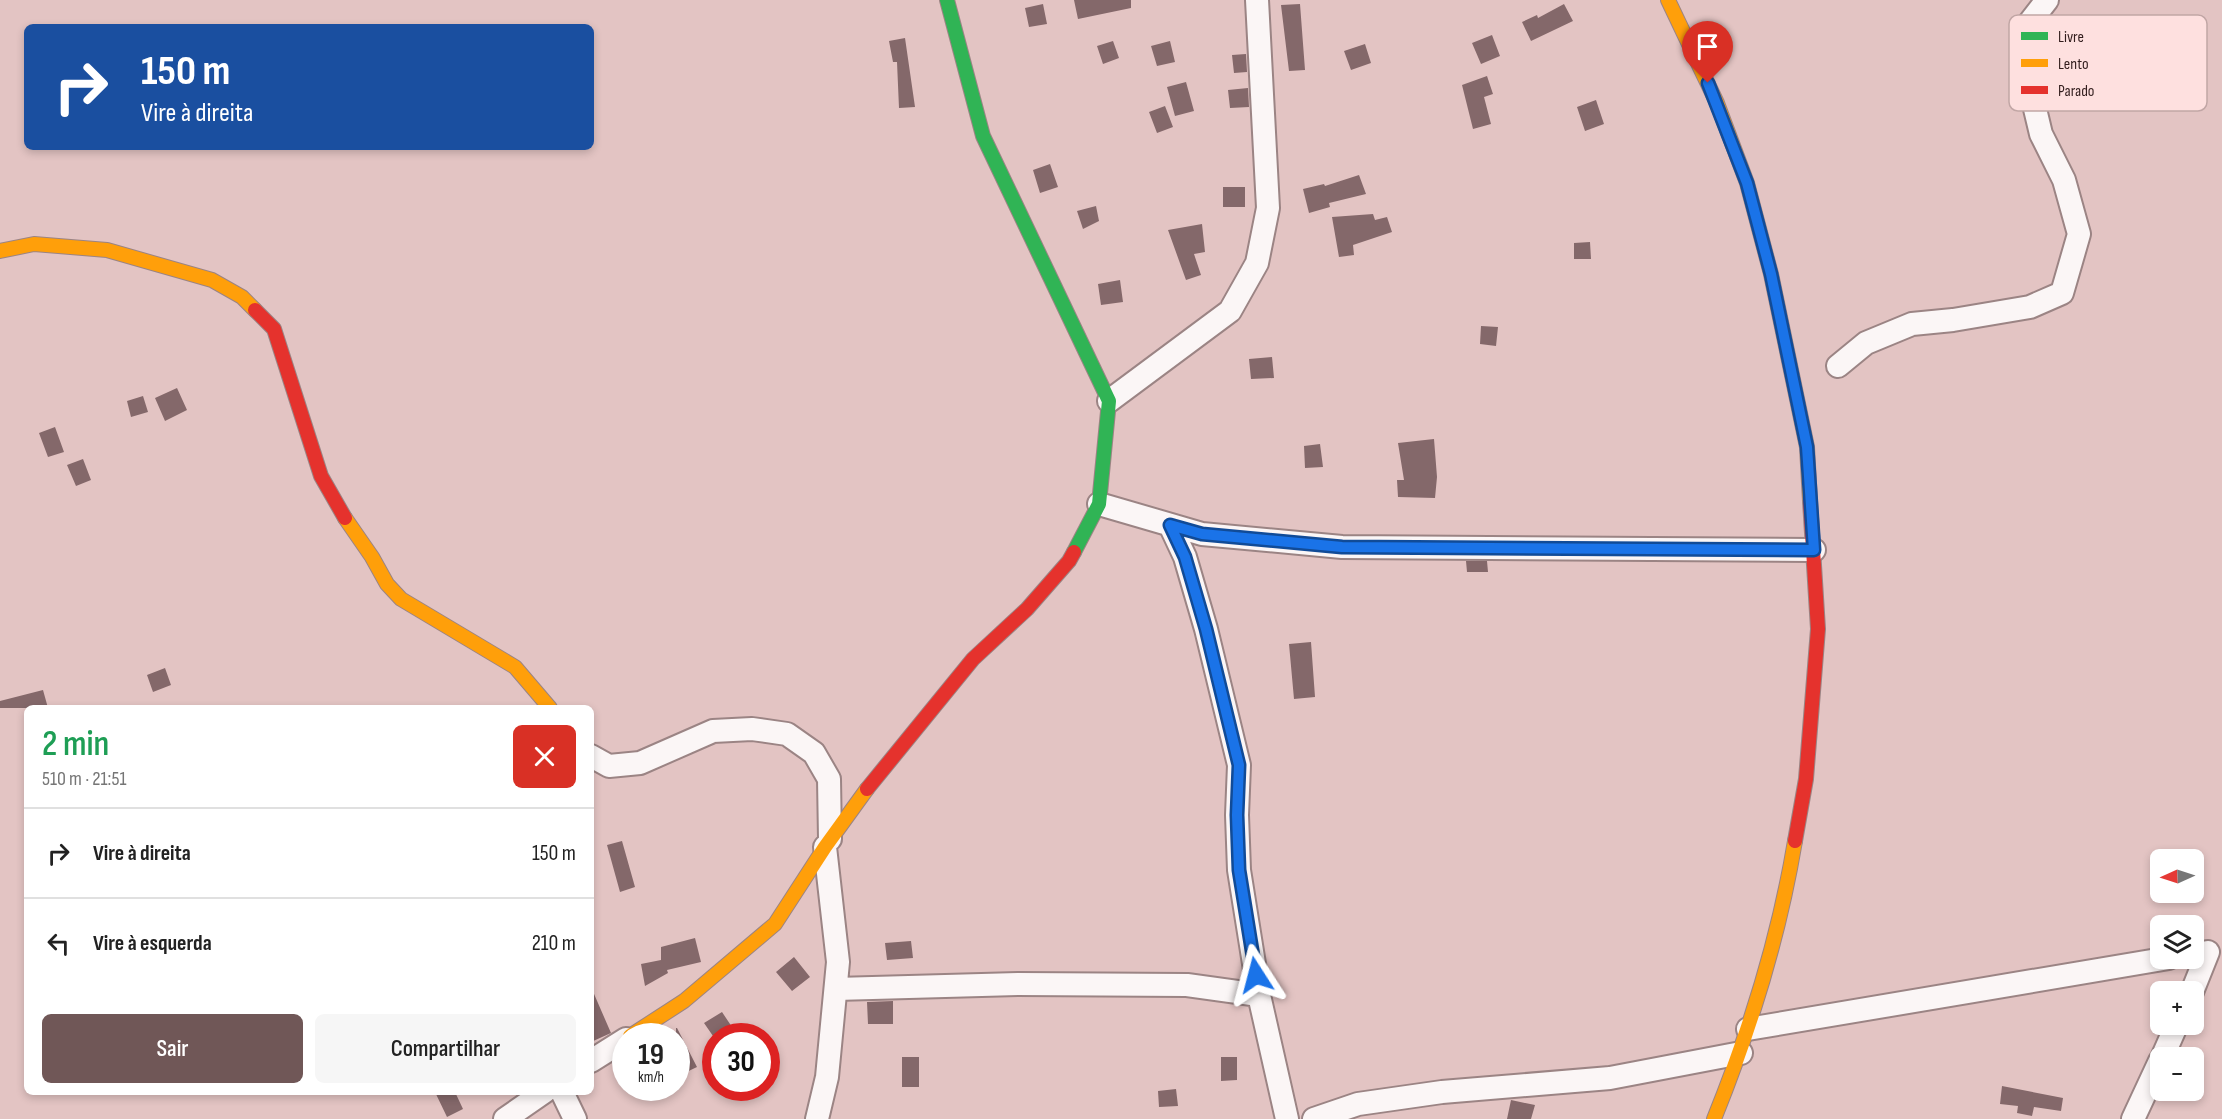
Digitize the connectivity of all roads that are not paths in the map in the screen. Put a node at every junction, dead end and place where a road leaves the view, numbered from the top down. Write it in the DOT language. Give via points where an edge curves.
graph roads {
  1 [pos="947,0"];
  2 [pos="1257,0"];
  3 [pos="2047,0"];
  4 [pos="1672,1"];
  5 [pos="2035,15"];
  6 [pos="2036,111"];
  7 [pos="0,251"];
  8 [pos="1838,366"];
  9 [pos="1109,401"];
  10 [pos="1099,504"];
  11 [pos="1170,525"];
  12 [pos="1814,550"];
  13 [pos="547,705"];
  14 [pos="594,758"];
  15 [pos="828,843"];
  16 [pos="2208,951"];
  17 [pos="2150,961"];
  18 [pos="2196,981"];
  19 [pos="836,989"];
  20 [pos="1259,995"];
  21 [pos="651,1023"];
  22 [pos="1748,1029"];
  23 [pos="612,1048"];
  24 [pos="1741,1053"];
  25 [pos="594,1059"];
  26 [pos="2150,1083"];
  27 [pos="540,1095"];
  28 [pos="563,1095"];
  29 [pos="505,1119"];
  30 [pos="575,1119"];
  31 [pos="817,1119"];
  32 [pos="1287,1119"];
  33 [pos="1314,1119"];
  34 [pos="1714,1119"];
  35 [pos="2133,1119"];
  1 -- 9 [label="street" via="983,136"];
  2 -- 9 [label="street" via="1268,208 1257,263 1230,311"];
  3 -- 5 [label="street"];
  4 -- 12 [label="street" via="1747,183 1771,274 1807,447"];
  6 -- 8 [label="street" via="2041,134 2064,180 2079,234 2062,293 2030,307 1912,324 1866,343"];
  7 -- 13 [label="street" via="34,244 107,250 212,280 242,297 274,329 321,476 387,584 401,599 515,667"];
  9 -- 10 [label="street"];
  10 -- 11 [label="street"];
  10 -- 15 [label="street" via="1069,561 1027,609 974,659 884,766"];
  11 -- 12 [label="street" via="1202,534 1342,547"];
  11 -- 20 [label="street" via="1185,557 1206,629 1239,765 1239,870"];
  12 -- 22 [label="street" via="1818,629 1806,780 1786,897"];
  14 -- 15 [label="street" via="609,766 640,763 713,731 752,729 787,734 814,753 829,779"];
  15 -- 19 [label="street" via="838,962"];
  15 -- 21 [label="street" via="775,924 684,1002"];
  16 -- 18 [label="street"];
  17 -- 22 [label="street"];
  19 -- 20 [label="street" via="1187,985"];
  19 -- 31 [label="street" via="827,1077"];
  20 -- 32 [label="street"];
  22 -- 24 [label="street"];
  23 -- 25 [label="street"];
  24 -- 33 [label="street" via="1610,1078 1442,1092 1358,1104"];
  24 -- 34 [label="street"];
  26 -- 35 [label="street"];
  27 -- 29 [label="street"];
  28 -- 30 [label="street"];
}
